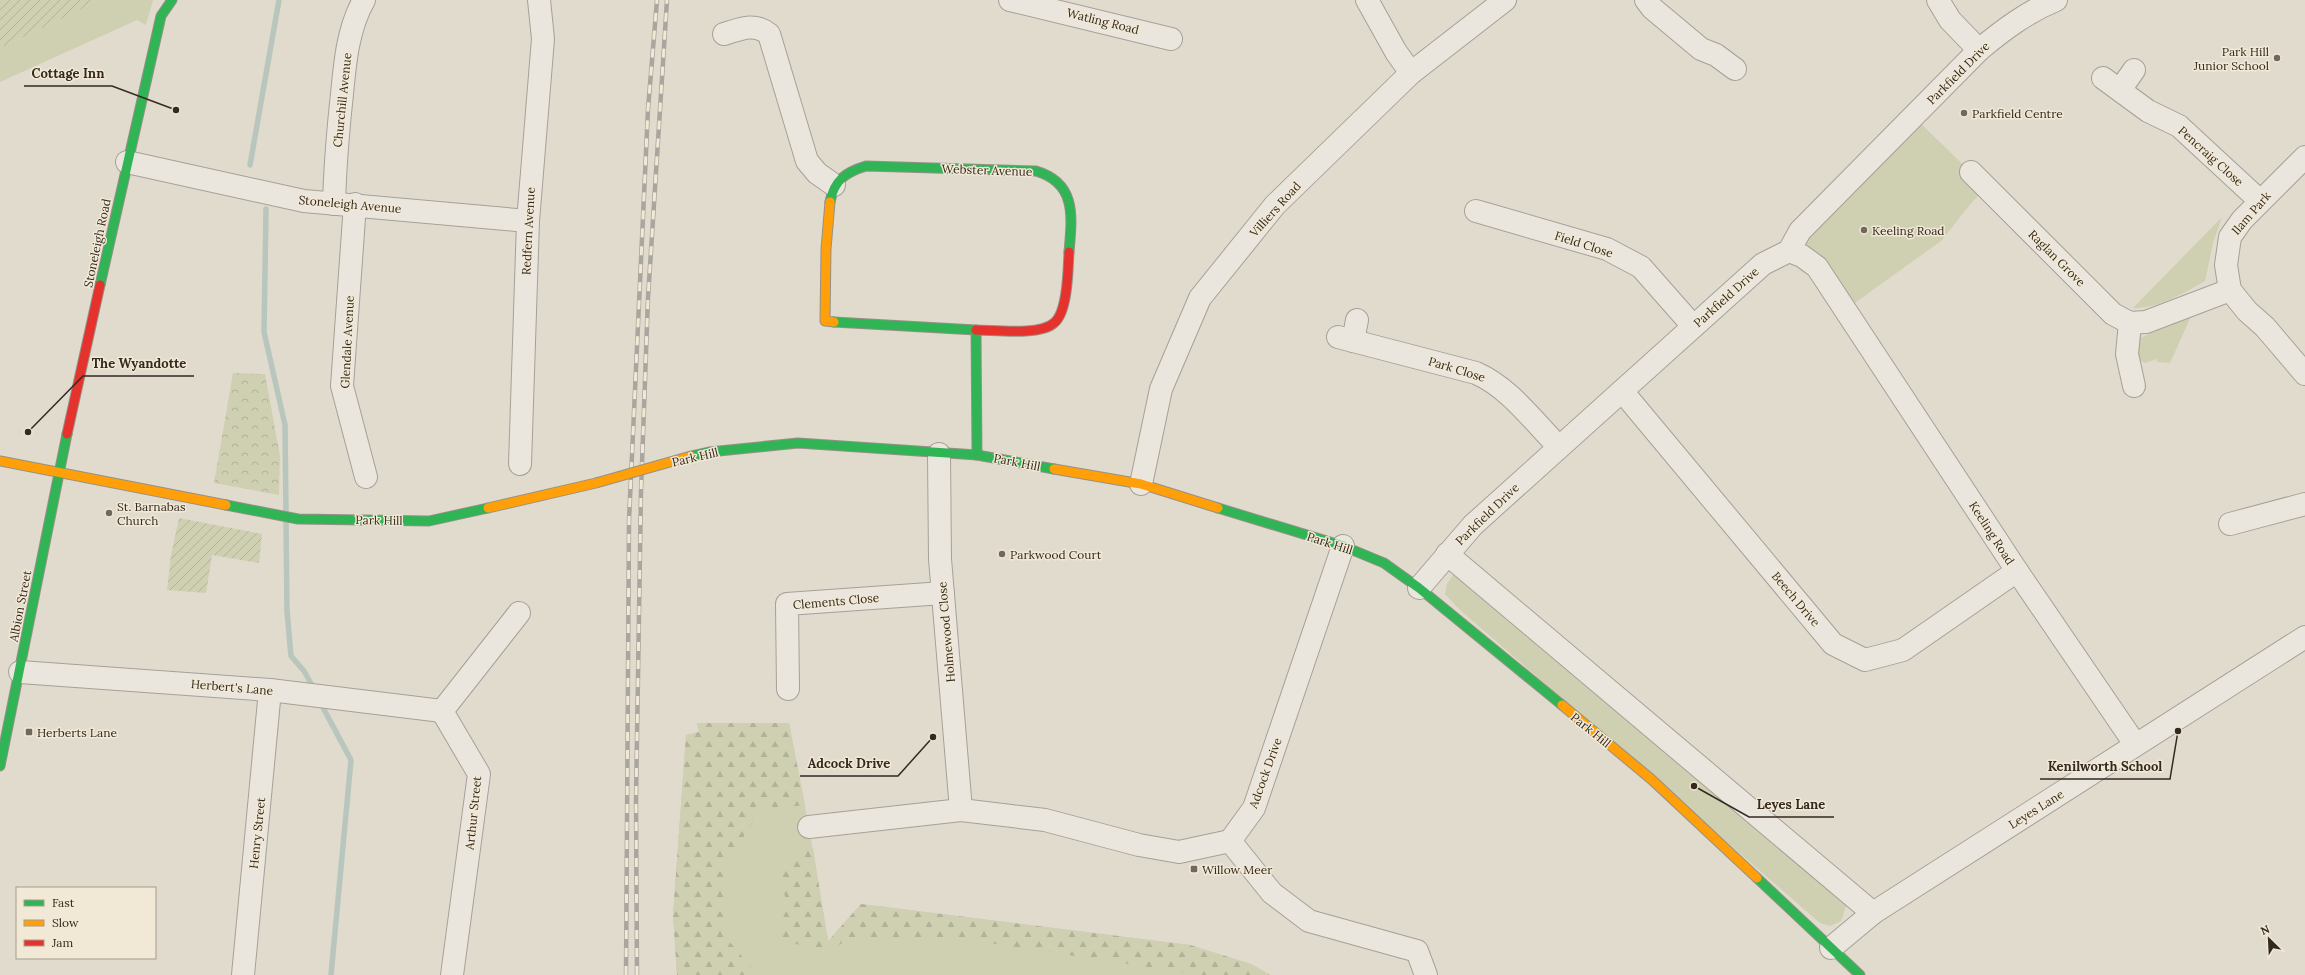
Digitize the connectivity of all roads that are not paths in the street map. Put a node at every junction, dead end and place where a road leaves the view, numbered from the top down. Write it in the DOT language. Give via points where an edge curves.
graph roads {
  1 [pos="172,0"];
  2 [pos="364,0"];
  3 [pos="539,0"];
  4 [pos="1010,0"];
  5 [pos="1367,0"];
  6 [pos="1505,0"];
  7 [pos="1646,0"];
  8 [pos="1938,0"];
  9 [pos="2056,0"];
  10 [pos="1033,2"];
  11 [pos="724,34"];
  12 [pos="1171,39"];
  13 [pos="1978,50"];
  14 [pos="1735,69"];
  15 [pos="2134,70"];
  16 [pos="1411,73"];
  17 [pos="2305,157"];
  18 [pos="127,162"];
  19 [pos="1971,172"];
  20 [pos="834,185"];
  21 [pos="2260,200"];
  22 [pos="334,204"];
  23 [pos="355,204"];
  24 [pos="1490,209"];
  25 [pos="528,221"];
  26 [pos="1789,251"];
  27 [pos="2230,290"];
  28 [pos="2130,323"];
  29 [pos="1693,326"];
  30 [pos="976,330"];
  31 [pos="1349,333"];
  32 [pos="2304,372"];
  33 [pos="2134,386"];
  34 [pos="1622,391"];
  35 [pos="1559,447"];
  36 [pos="939,454"];
  37 [pos="977,455"];
  38 [pos="0,461"];
  39 [pos="520,464"];
  40 [pos="58,474"];
  41 [pos="366,477"];
  42 [pos="1141,484"];
  43 [pos="2305,504"];
  44 [pos="2230,524"];
  45 [pos="1343,546"];
  46 [pos="1447,554"];
  47 [pos="2017,570"];
  48 [pos="1419,588"];
  49 [pos="944,593"];
  50 [pos="519,613"];
  51 [pos="2305,637"];
  52 [pos="20,672"];
  53 [pos="788,689"];
  54 [pos="270,690"];
  55 [pos="442,711"];
  56 [pos="2135,744"];
  57 [pos="0,766"];
  58 [pos="961,810"];
  59 [pos="810,827"];
  60 [pos="1230,840"];
  61 [pos="1873,913"];
  62 [pos="1831,948"];
  63 [pos="243,975"];
  64 [pos="452,975"];
  65 [pos="1426,975"];
  66 [pos="1860,975"];
  1 -- 18 [label="street, Stoneleigh Road" via="161,16"];
  2 -- 22 [label="street, Churchill Avenue" via="353,25 344,69"];
  3 -- 25 [label="street, Redfern Avenue" via="543,39"];
  4 -- 10 [label="street, Watling Road"];
  5 -- 16 [label="street" via="1396,52"];
  6 -- 16 [label="street, Villiers Road"];
  7 -- 14 [label="street" via="1701,49 1716,55"];
  8 -- 13 [label="street" via="1950,20"];
  9 -- 13 [label="street, Parkfield Drive" via="2035,9"];
  10 -- 12 [label="street, Watling Road"];
  11 -- 20 [label="street" via="752,26 762,28 769,34 807,161 817,173"];
  13 -- 26 [label="street, Parkfield Drive" via="1800,231"];
  15 -- 21 [label="street, Pencraig Close" via="2111,84 2148,111 2179,126"];
  16 -- 42 [label="street, Villiers Road" via="1275,205 1200,298 1161,389"];
  17 -- 21 [label="street, Ilam Park"];
  18 -- 22 [label="street, Stoneleigh Avenue" via="304,201"];
  18 -- 40 [label="street, Stoneleigh Road"];
  19 -- 28 [label="street, Raglan Grove" via="1980,195 2113,314"];
  20 -- 30 [label="street, Webster Avenue" via="828,207 825,321"];
  20 -- 30 [label="street, Webster Avenue" via="845,173 866,166 1036,171 1051,175 1062,186 1069,206 1068,274 1065,305 1060,319 1055,324 1040,329"];
  21 -- 27 [label="street, Ilam Park" via="2230,237 2226,265"];
  22 -- 23 [label="street, Stoneleigh Avenue"];
  23 -- 25 [label="street, Stoneleigh Avenue"];
  23 -- 41 [label="street, Glendale Avenue" via="342,386"];
  24 -- 29 [label="street, Field Close" via="1607,249 1641,267"];
  25 -- 39 [label="street, Redfern Avenue"];
  26 -- 29 [label="street, Parkfield Drive" via="1762,264"];
  26 -- 47 [label="street, Keeling Road" via="1802,256 1817,267"];
  27 -- 28 [label="street" via="2146,322"];
  27 -- 32 [label="street, Ilam Park"];
  28 -- 33 [label="street" via="2127,354"];
  29 -- 34 [label="street, Parkfield Drive"];
  30 -- 37 [label="street"];
  31 -- 35 [label="street, Park Close" via="1489,378 1501,386"];
  34 -- 35 [label="street, Parkfield Drive"];
  34 -- 47 [label="street, Beech Drive" via="1833,644 1865,660 1902,650"];
  35 -- 46 [label="street, Parkfield Drive" via="1473,525"];
  36 -- 37 [label="street, Park Hill"];
  36 -- 40 [label="street, Park Hill, bridge" via="798,443 709,452 596,483 429,521 298,519"];
  36 -- 49 [label="street, Holmewood Close" via="940,559"];
  37 -- 42 [label="street, Park Hill"];
  38 -- 40 [label="street, Park Hill"];
  40 -- 52 [label="street, Albion Street"];
  42 -- 45 [label="street, Park Hill"];
  43 -- 44 [label="street"];
  45 -- 48 [label="street, Park Hill" via="1384,563"];
  45 -- 60 [label="street, Adcock Drive" via="1254,808"];
  46 -- 48 [label="street, Parkfield Drive"];
  46 -- 61 [label="street"];
  47 -- 56 [label="street, Keeling Road"];
  48 -- 62 [label="street, Park Hill" via="1651,778"];
  49 -- 53 [label="street, Clements Close" via="787,604"];
  49 -- 58 [label="street, Holmewood Close"];
  50 -- 55 [label="street"];
  51 -- 56 [label="street, Leyes Lane"];
  52 -- 54 [label="street, Herbert's Lane"];
  52 -- 57 [label="street, Albion Street"];
  54 -- 55 [label="street, Herbert's Lane"];
  54 -- 63 [label="street, Henry Street"];
  55 -- 64 [label="street, Arthur Street" via="479,774"];
  56 -- 61 [label="street, Leyes Lane"];
  58 -- 59 [label="street"];
  58 -- 60 [label="street" via="1045,820 1139,845 1178,852"];
  60 -- 65 [label="street" via="1272,893 1309,920 1417,951"];
  61 -- 62 [label="street, Leyes Lane"];
  62 -- 66 [label="street, Park Hill"];
}
